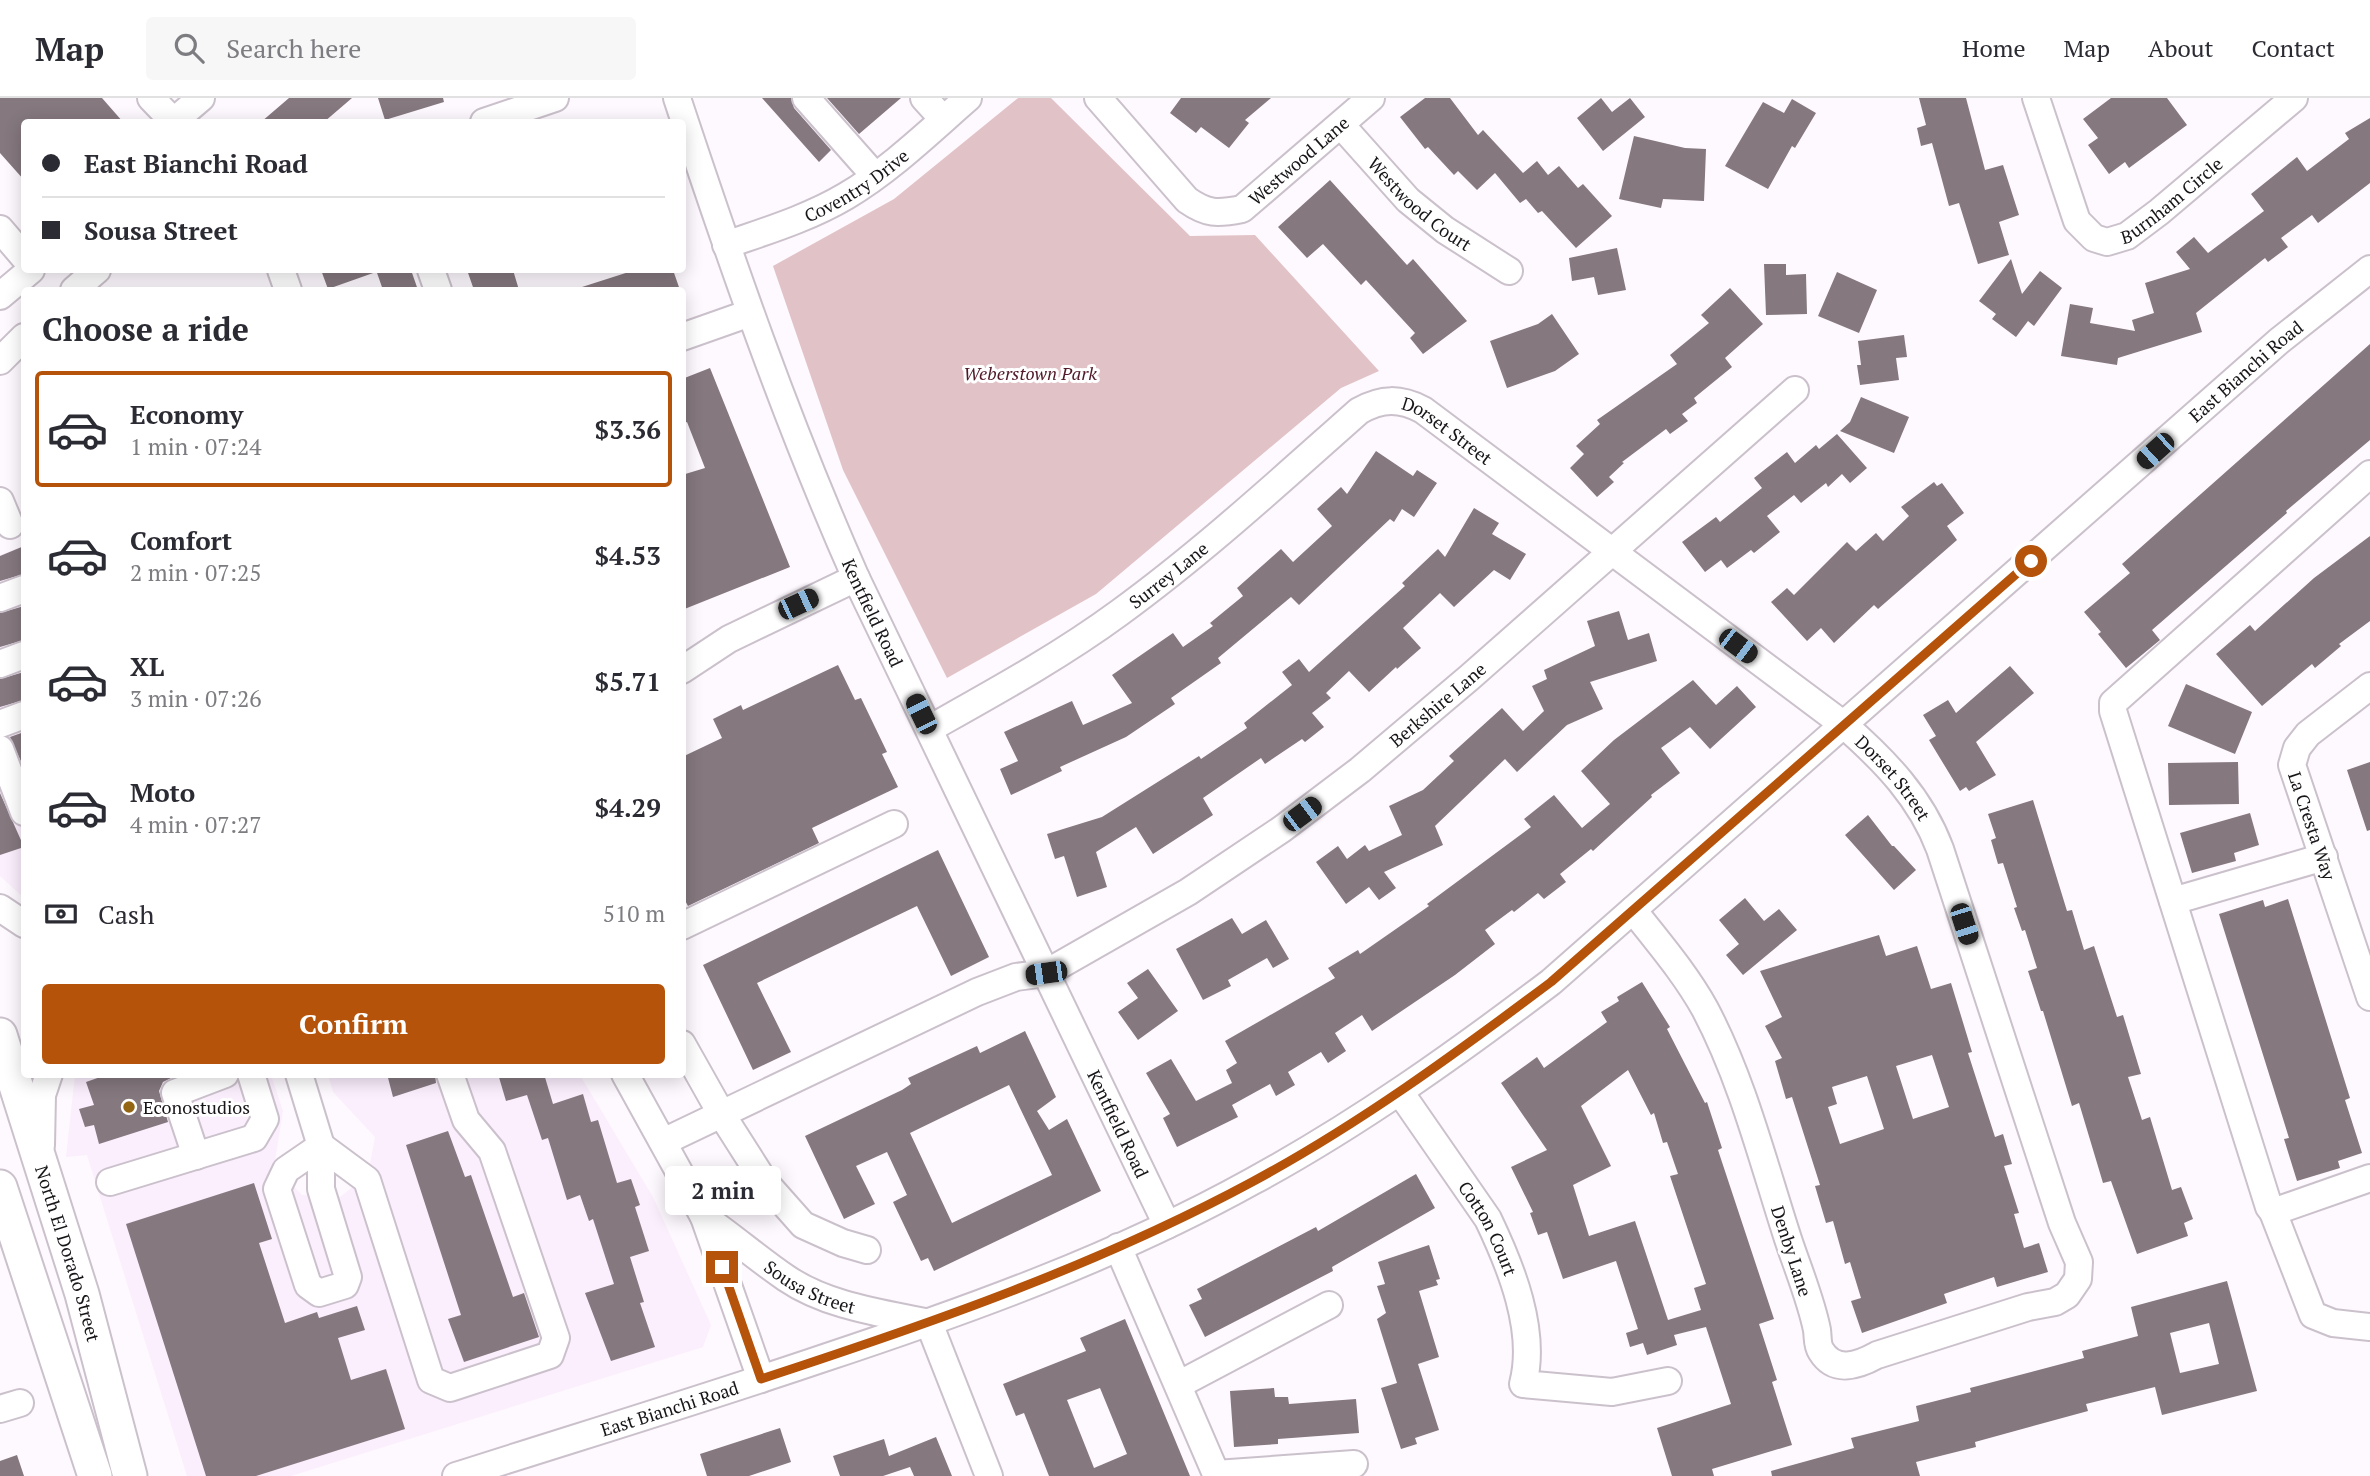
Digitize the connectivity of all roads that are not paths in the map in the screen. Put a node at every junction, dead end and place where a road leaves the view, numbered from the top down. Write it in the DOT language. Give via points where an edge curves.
graph roads {
  1 [pos="151,98"];
  2 [pos="201,98"];
  3 [pos="555,98"];
  4 [pos="677,98"];
  5 [pos="806,98"];
  6 [pos="924,98"];
  7 [pos="968,98"];
  8 [pos="1098,98"];
  9 [pos="1371,98"];
  10 [pos="2036,98"];
  11 [pos="2294,98"];
  12 [pos="171,119"];
  13 [pos="177,119"];
  14 [pos="493,119"];
  15 [pos="684,119"];
  16 [pos="943,119"];
  17 [pos="686,125"];
  18 [pos="1340,125"];
  19 [pos="875,176"];
  20 [pos="0,229"];
  21 [pos="726,245"];
  22 [pos="21,254"];
  23 [pos="2370,269"];
  24 [pos="1509,271"];
  25 [pos="27,273"];
  26 [pos="94,273"];
  27 [pos="77,287"];
  28 [pos="0,296"];
  29 [pos="750,313"];
  30 [pos="686,336"];
  31 [pos="21,340"];
  32 [pos="0,360"];
  33 [pos="1795,390"];
  34 [pos="1392,400"];
  35 [pos="2370,474"];
  36 [pos="1611,551"];
  37 [pos="856,578"];
  38 [pos="21,590"];
  39 [pos="0,598"];
  40 [pos="21,655"];
  41 [pos="0,664"];
  42 [pos="686,667"];
  43 [pos="2370,686"];
  44 [pos="21,716"];
  45 [pos="0,724"];
  46 [pos="1844,725"];
  47 [pos="929,729"];
  48 [pos="0,749"];
  49 [pos="18,778"];
  50 [pos="894,824"];
  51 [pos="2324,857"];
  52 [pos="2173,901"];
  53 [pos="0,908"];
  54 [pos="1633,910"];
  55 [pos="21,922"];
  56 [pos="686,924"];
  57 [pos="1046,973"];
  58 [pos="2370,997"];
  59 [pos="0,1035"];
  60 [pos="686,1051"];
  61 [pos="48,1078"];
  62 [pos="214,1078"];
  63 [pos="252,1078"];
  64 [pos="300,1078"];
  65 [pos="451,1078"];
  66 [pos="627,1078"];
  67 [pos="1400,1092"];
  68 [pos="722,1115"];
  69 [pos="663,1142"];
  70 [pos="321,1146"];
  71 [pos="196,1156"];
  72 [pos="40,1161"];
  73 [pos="2370,1178"];
  74 [pos="110,1182"];
  75 [pos="0,1187"];
  76 [pos="2273,1212"];
  77 [pos="704,1217"];
  78 [pos="1167,1225"];
  79 [pos="1118,1247"];
  80 [pos="867,1250"];
  81 [pos="2075,1285"];
  82 [pos="1329,1305"];
  83 [pos="929,1323"];
  84 [pos="2370,1327"];
  85 [pos="761,1379"];
  86 [pos="1668,1381"];
  87 [pos="1178,1385"];
  88 [pos="1354,1464"];
  89 [pos="1216,1475"];
  90 [pos="95,1476"];
  91 [pos="130,1476"];
  92 [pos="456,1476"];
  93 [pos="989,1476"];
  1 -- 12 [label="street"];
  2 -- 13 [label="street"];
  3 -- 14 [label="street"];
  4 -- 15 [label="street, Kentfield Road"];
  5 -- 19 [label="street"];
  6 -- 16 [label="street"];
  7 -- 16 [label="street, Coventry Drive"];
  8 -- 18 [label="street, Westwood Lane" via="1187,200 1201,210 1220,213 1242,209"];
  9 -- 18 [label="street, Westwood Lane"];
  10 -- 11 [label="street, Burnham Circle" via="2077,221 2094,238 2107,242 2127,236 2159,212"];
  16 -- 19 [label="street, Coventry Drive"];
  17 -- 21 [label="street, Kentfield Road"];
  18 -- 24 [label="street, Westwood Court" via="1408,200"];
  19 -- 21 [label="street, Coventry Drive" via="845,197"];
  20 -- 22 [label="street"];
  21 -- 29 [label="street, Kentfield Road"];
  23 -- 46 [label="street, East Bianchi Road" via="2279,341"];
  25 -- 28 [label="street"];
  26 -- 27 [label="street"];
  29 -- 30 [label="street"];
  29 -- 37 [label="street, Kentfield Road" via="818,493"];
  31 -- 32 [label="street"];
  33 -- 36 [label="street, Berkshire Lane"];
  34 -- 36 [label="street, Dorset Street" via="1423,410"];
  34 -- 47 [label="street, Surrey Lane" via="1359,411 1117,614 1024,675"];
  35 -- 52 [label="street" via="2113,703"];
  36 -- 46 [label="street, Dorset Street"];
  36 -- 57 [label="street, Berkshire Lane" via="1360,770 1282,829 1188,892"];
  37 -- 42 [label="street" via="729,639"];
  37 -- 47 [label="street, Kentfield Road"];
  38 -- 39 [label="street"];
  40 -- 41 [label="street"];
  43 -- 51 [label="street, La Cresta Way" via="2308,734 2292,765"];
  44 -- 45 [label="street"];
  46 -- 54 [label="street, East Bianchi Road"];
  46 -- 81 [label="street, Dorset Street" via="1882,759 1932,827 2062,1223 2079,1262"];
  47 -- 57 [label="street, Kentfield Road"];
  48 -- 49 [label="street"];
  50 -- 56 [label="street"];
  51 -- 52 [label="street"];
  51 -- 58 [label="street, La Cresta Way"];
  52 -- 76 [label="street"];
  53 -- 55 [label="street"];
  54 -- 67 [label="street, East Bianchi Road" via="1551,982"];
  54 -- 81 [label="street, Denby Lane" via="1686,979 1728,1060 1818,1343 1829,1360 1856,1366 1877,1355 2055,1302"];
  57 -- 68 [label="street" via="1016,977 976,992"];
  57 -- 78 [label="street, Kentfield Road"];
  59 -- 72 [label="main road, North El Dorado Street"];
  60 -- 68 [label="street"];
  61 -- 72 [label="street" via="42,1095"];
  62 -- 71 [label="street" via="175,1093"];
  63 -- 71 [label="street" via="265,1119 254,1138"];
  64 -- 70 [label="street"];
  65 -- 70 [label="street" via="466,1119 492,1151 556,1338 550,1355 450,1388 431,1380 367,1180"];
  66 -- 69 [label="street, Sousa Street"];
  67 -- 78 [label="street, East Bianchi Road" via="1253,1181"];
  67 -- 86 [label="street, Cotton Court" via="1499,1241 1521,1309 1528,1364 1522,1384 1612,1392"];
  68 -- 69 [label="street"];
  68 -- 80 [label="street" via="764,1181 803,1225"];
  69 -- 77 [label="street, Sousa Street"];
  70 -- 70 [label="street" via="286,1170 277,1189 308,1285 319,1293 345,1285 348,1278 321,1189"];
  71 -- 74 [label="street"];
  72 -- 91 [label="main road, North El Dorado Street" via="82,1294"];
  73 -- 76 [label="street"];
  75 -- 90 [label="main road"];
  76 -- 84 [label="street" via="2313,1315 2333,1323"];
  77 -- 83 [label="street, Sousa Street" via="788,1279 821,1295"];
  77 -- 85 [label="street, Sousa Street"];
  78 -- 79 [label="street, East Bianchi Road"];
  79 -- 83 [label="street, East Bianchi Road"];
  79 -- 87 [label="street"];
  82 -- 87 [label="street"];
  83 -- 85 [label="street, East Bianchi Road"];
  83 -- 93 [label="street"];
  85 -- 92 [label="street, East Bianchi Road"];
  87 -- 89 [label="street"];
  88 -- 89 [label="street"];
}
